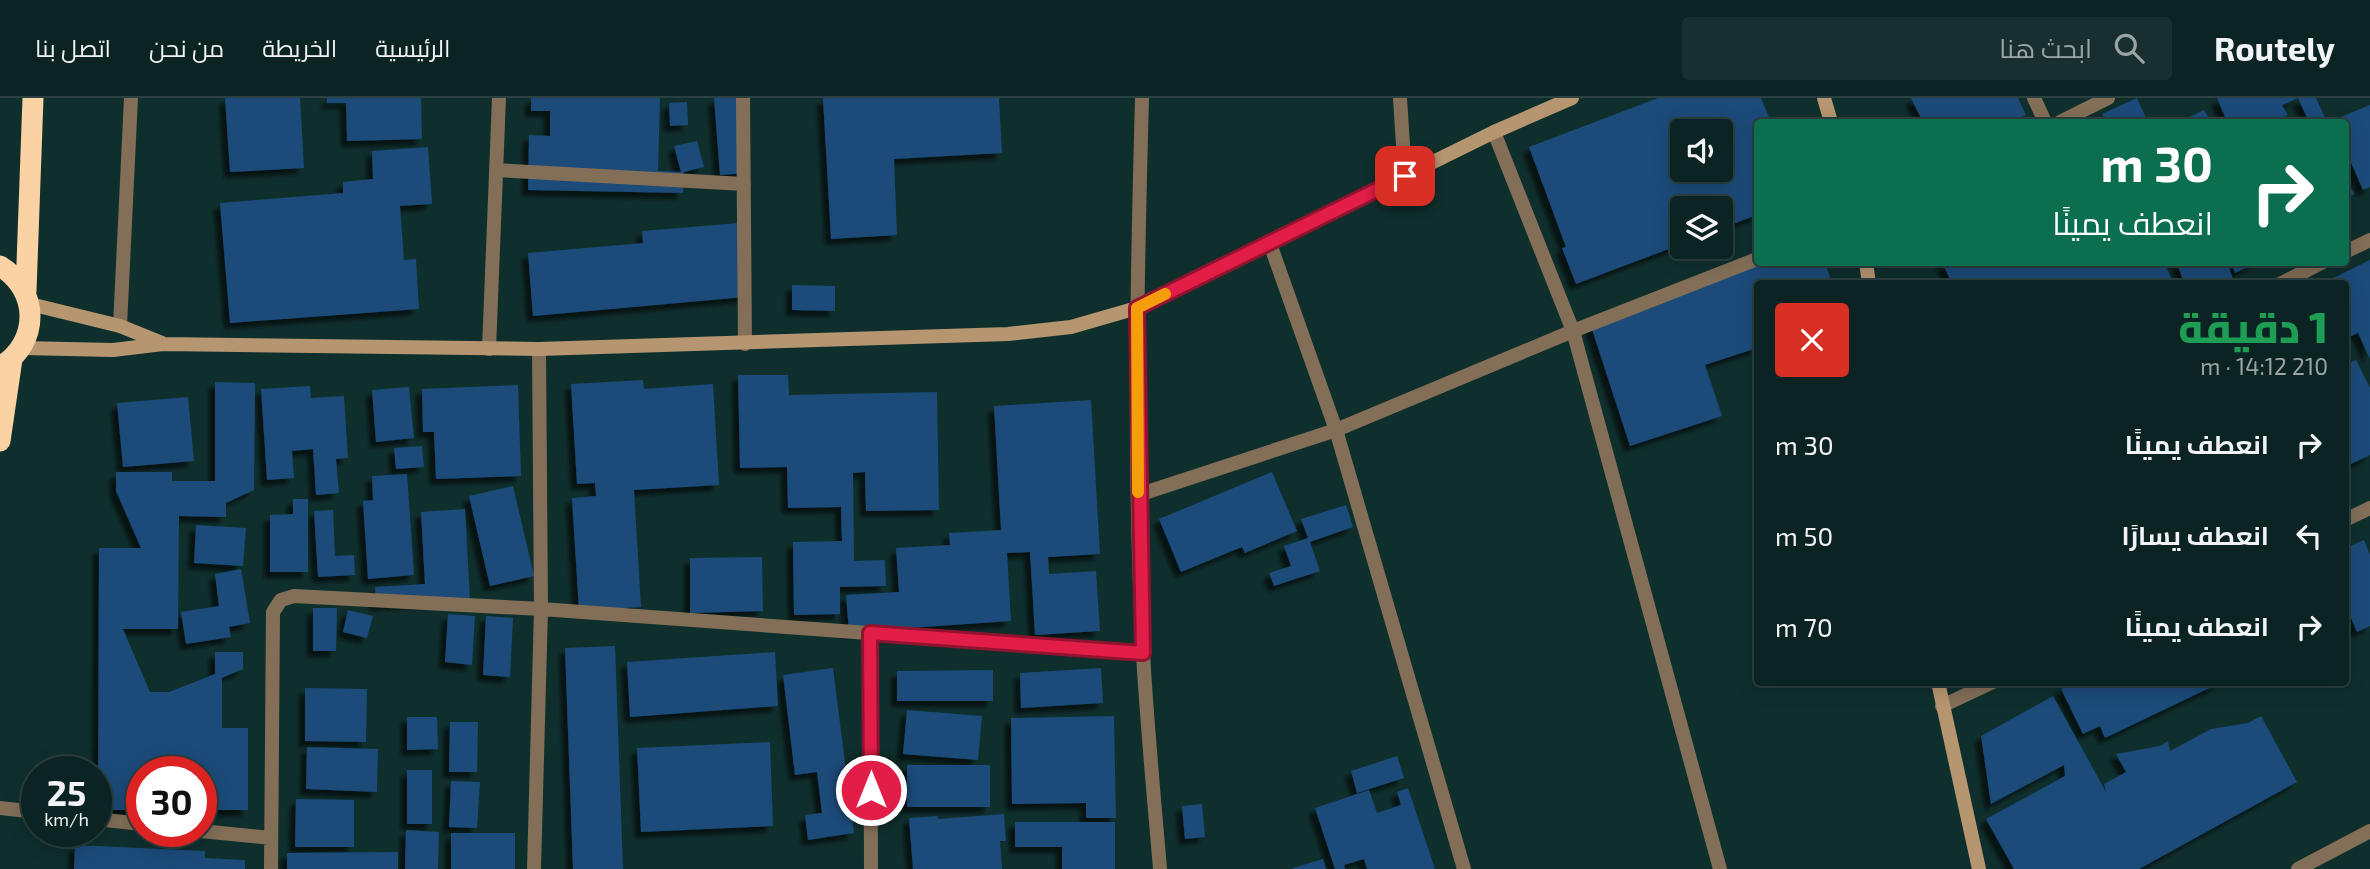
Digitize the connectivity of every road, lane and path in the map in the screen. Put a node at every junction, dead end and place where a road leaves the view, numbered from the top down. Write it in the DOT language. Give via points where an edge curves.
graph roads {
  1 [pos="33,98"];
  2 [pos="131,98"];
  3 [pos="499,98"];
  4 [pos="743,98"];
  5 [pos="1142,98"];
  6 [pos="1400,98"];
  7 [pos="1572,98"];
  8 [pos="1824,98"];
  9 [pos="2034,98"];
  10 [pos="2108,98"];
  11 [pos="1829,119"];
  12 [pos="2044,119"];
  13 [pos="2066,119"];
  14 [pos="1494,132"];
  15 [pos="496,170"];
  16 [pos="1405,176"];
  17 [pos="744,184"];
  18 [pos="2370,240"];
  19 [pos="1269,241"];
  20 [pos="2349,250"];
  21 [pos="1754,260"];
  22 [pos="0,266"];
  23 [pos="2315,266"];
  24 [pos="2288,280"];
  25 [pos="28,297"];
  26 [pos="1137,308"];
  27 [pos="120,326"];
  28 [pos="1573,331"];
  29 [pos="163,344"];
  30 [pos="745,344"];
  31 [pos="489,349"];
  32 [pos="539,349"];
  33 [pos="11,358"];
  34 [pos="1336,430"];
  35 [pos="0,441"];
  36 [pos="1138,495"];
  37 [pos="2370,508"];
  38 [pos="2349,518"];
  39 [pos="541,609"];
  40 [pos="870,633"];
  41 [pos="1143,653"];
  42 [pos="1939,686"];
  43 [pos="1984,686"];
  44 [pos="1942,706"];
  45 [pos="0,808"];
  46 [pos="21,810"];
  47 [pos="2370,831"];
  48 [pos="217,833"];
  49 [pos="271,838"];
  50 [pos="271,869"];
  51 [pos="534,869"];
  52 [pos="871,869"];
  53 [pos="1160,869"];
  54 [pos="1464,869"];
  55 [pos="1720,869"];
  56 [pos="1979,869"];
  57 [pos="2298,869"];
  1 -- 25 [label="highway"];
  2 -- 27 [label="street"];
  3 -- 15 [label="street"];
  4 -- 17 [label="street"];
  5 -- 26 [label="street"];
  6 -- 16 [label="street"];
  7 -- 14 [label="main road"];
  8 -- 11 [label="main road"];
  9 -- 12 [label="street"];
  10 -- 13 [label="street"];
  14 -- 16 [label="main road"];
  14 -- 28 [label="street"];
  15 -- 17 [label="street"];
  15 -- 31 [label="street"];
  16 -- 19 [label="main road"];
  17 -- 30 [label="street"];
  18 -- 20 [label="street"];
  19 -- 26 [label="main road"];
  19 -- 34 [label="street"];
  21 -- 28 [label="street"];
  22 -- 25 [label="highway" via="16,277"];
  23 -- 24 [label="street"];
  25 -- 27 [label="main road"];
  25 -- 33 [label="highway" via="30,327"];
  26 -- 30 [label="main road" via="1071,327 1008,334"];
  26 -- 36 [label="street"];
  27 -- 29 [label="main road"];
  28 -- 34 [label="street"];
  28 -- 55 [label="street"];
  29 -- 31 [label="main road"];
  29 -- 33 [label="main road"];
  30 -- 32 [label="main road"];
  31 -- 32 [label="main road"];
  32 -- 39 [label="street"];
  33 -- 35 [label="highway"];
  34 -- 36 [label="street"];
  34 -- 54 [label="street"];
  36 -- 41 [label="street"];
  37 -- 38 [label="street"];
  39 -- 40 [label="street"];
  39 -- 49 [label="street" via="294,596 281,600 273,612"];
  39 -- 51 [label="street"];
  40 -- 41 [label="street"];
  40 -- 52 [label="street"];
  41 -- 53 [label="street"];
  42 -- 44 [label="main road"];
  43 -- 44 [label="street"];
  44 -- 56 [label="main road"];
  45 -- 46 [label="street"];
  47 -- 57 [label="street"];
  48 -- 49 [label="street"];
  49 -- 50 [label="street"];
}
